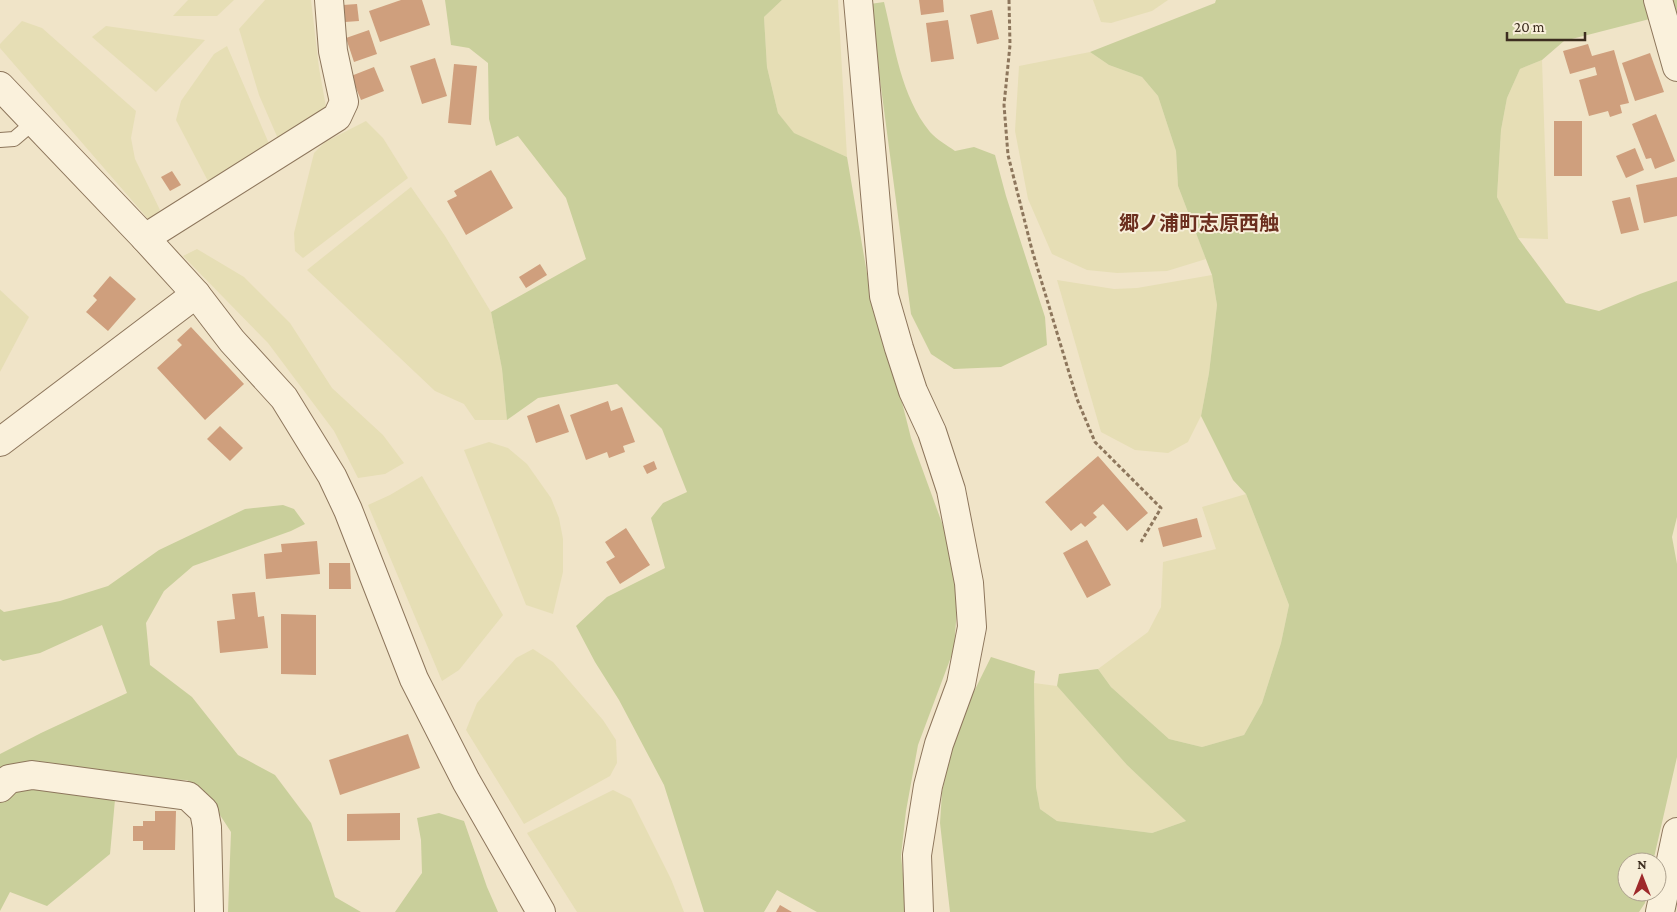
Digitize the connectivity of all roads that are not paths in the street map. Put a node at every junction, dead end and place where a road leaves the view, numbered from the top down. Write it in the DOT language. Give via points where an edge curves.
graph roads {
  1 [pos="329,0"];
  2 [pos="858,0"];
  3 [pos="1658,0"];
  4 [pos="1677,67"];
  5 [pos="0,86"];
  6 [pos="34,122"];
  7 [pos="0,140"];
  8 [pos="145,238"];
  9 [pos="196,294"];
  10 [pos="0,442"];
  11 [pos="0,788"];
  12 [pos="1677,832"];
  13 [pos="208,912"];
  14 [pos="541,912"];
  15 [pos="919,912"];
  16 [pos="1660,912"];
  1 -- 8 [label="street" via="332,50 344,102 337,117"];
  2 -- 15 [label="street" via="884,296 913,392 932,432 951,490 969,583 972,618 961,684 928,786 917,855"];
  3 -- 4 [label="street"];
  5 -- 6 [label="street"];
  6 -- 7 [label="lane" via="14,139"];
  6 -- 8 [label="street"];
  8 -- 9 [label="street"];
  9 -- 10 [label="street"];
  9 -- 14 [label="street" via="232,341 284,398 332,476 414,679 466,781"];
  11 -- 13 [label="street" via="9,780 32,775 188,796 204,811 206,819"];
  12 -- 16 [label="street"];
}
